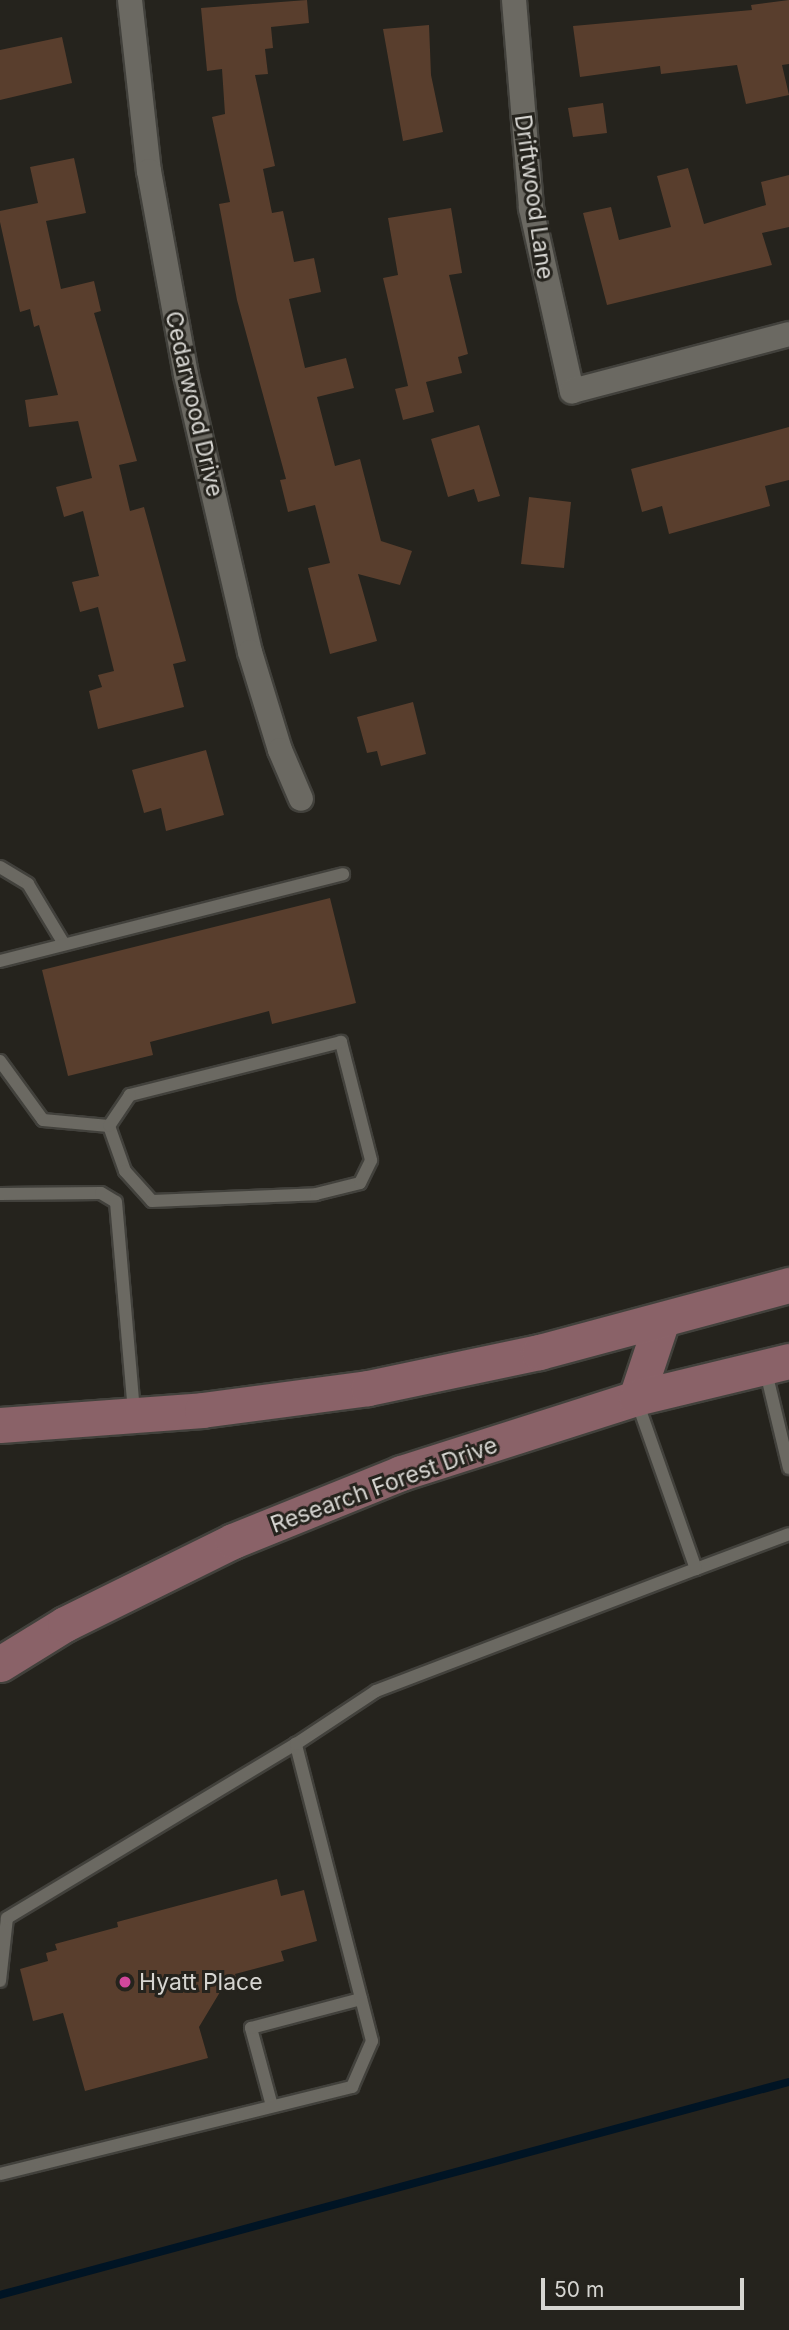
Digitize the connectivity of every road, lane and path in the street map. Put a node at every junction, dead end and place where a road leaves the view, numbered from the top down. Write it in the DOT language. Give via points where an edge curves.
graph roads {
  1 [pos="130,0"];
  2 [pos="514,0"];
  3 [pos="789,334"];
  4 [pos="301,799"];
  5 [pos="0,867"];
  6 [pos="344,874"];
  7 [pos="64,944"];
  8 [pos="0,961"];
  9 [pos="0,1061"];
  10 [pos="108,1126"];
  11 [pos="137,1189"];
  12 [pos="0,1194"];
  13 [pos="116,1202"];
  14 [pos="789,1285"];
  15 [pos="662,1320"];
  16 [pos="777,1365"];
  17 [pos="636,1398"];
  18 [pos="135,1416"];
  19 [pos="0,1425"];
  20 [pos="789,1468"];
  21 [pos="789,1534"];
  22 [pos="696,1569"];
  23 [pos="0,1664"];
  24 [pos="296,1744"];
  25 [pos="0,1982"];
  26 [pos="361,1999"];
  27 [pos="272,2106"];
  28 [pos="0,2174"];
  1 -- 4 [label="street, Cedarwood Drive" via="149,171 186,375 250,652 280,750"];
  2 -- 3 [label="street, Driftwood Lane" via="531,208 572,391"];
  5 -- 7 [label="lane" via="28,884"];
  6 -- 7 [label="lane"];
  7 -- 8 [label="lane"];
  9 -- 10 [label="lane" via="43,1120"];
  10 -- 11 [label="lane"];
  10 -- 11 [label="lane" via="130,1095 341,1042 371,1160 360,1184 316,1194 152,1201"];
  11 -- 13 [label="lane"];
  12 -- 13 [label="lane" via="101,1192"];
  13 -- 18 [label="lane"];
  14 -- 15 [label="main road"];
  15 -- 17 [label="main road"];
  15 -- 18 [label="main road" via="368,1388"];
  16 -- 17 [label="main road, Research Forest Drive"];
  16 -- 20 [label="lane"];
  17 -- 22 [label="lane"];
  17 -- 23 [label="main road, Research Forest Drive" via="401,1473 233,1541 65,1624"];
  18 -- 19 [label="main road"];
  21 -- 22 [label="lane"];
  22 -- 24 [label="lane" via="376,1691"];
  24 -- 25 [label="lane" via="7,1918"];
  24 -- 26 [label="lane"];
  26 -- 27 [label="lane" via="372,2041 352,2087"];
  26 -- 27 [label="lane" via="251,2028"];
  27 -- 28 [label="lane"];
}
